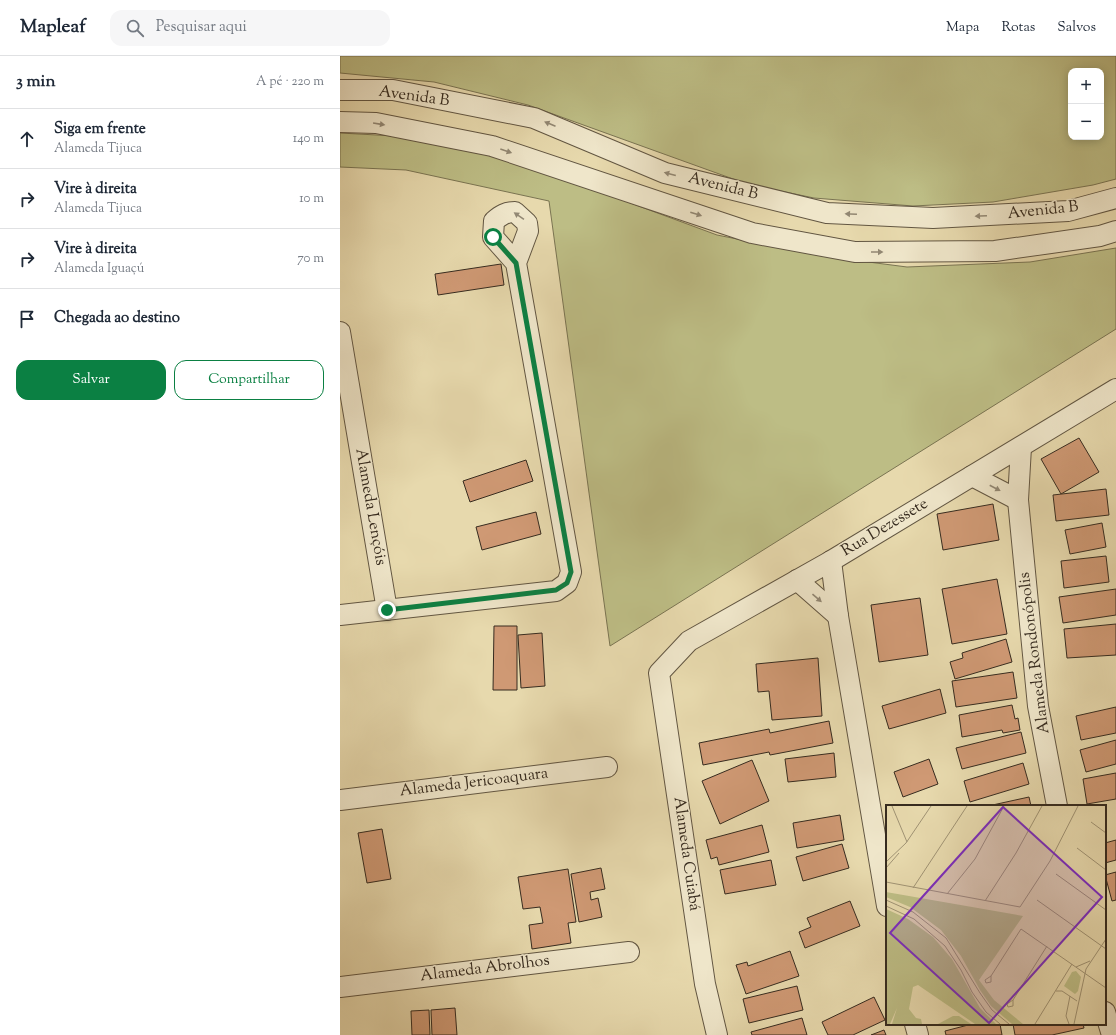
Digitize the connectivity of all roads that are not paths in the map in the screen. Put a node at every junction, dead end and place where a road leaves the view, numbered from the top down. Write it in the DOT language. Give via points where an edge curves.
graph roads {
  1 [pos="340,90"];
  2 [pos="340,122"];
  3 [pos="1116,198"];
  4 [pos="1116,231"];
  5 [pos="516,263"];
  6 [pos="340,332"];
  7 [pos="1116,389"];
  8 [pos="1020,447"];
  9 [pos="972,476"];
  10 [pos="1018,500"];
  11 [pos="831,561"];
  12 [pos="797,580"];
  13 [pos="387,610"];
  14 [pos="340,615"];
  15 [pos="838,616"];
  16 [pos="659,673"];
  17 [pos="607,767"];
  18 [pos="340,800"];
  19 [pos="1057,805"];
  20 [pos="886,900"];
  21 [pos="629,952"];
  22 [pos="340,987"];
  23 [pos="1106,1015"];
  24 [pos="915,1025"];
  25 [pos="717,1035"];
  26 [pos="918,1035"];
  27 [pos="1112,1035"];
  3 -- 1 [label="street, Avenida B, one-way" via="1068,212 933,218 827,213 665,173 534,118 393,90"];
  2 -- 4 [label="street, Avenida B, one-way" via="376,123 492,146 752,233 855,252 995,251 1100,236"];
  5 -- 13 [label="street" via="571,572 567,583 556,590"];
  6 -- 13 [label="street, Alameda Lençóis"];
  7 -- 8 [label="street, Rua Dezessete"];
  8 -- 9 [label="street, Rua Dezessete"];
  8 -- 10 [label="street, Alameda Rondonópolis"];
  9 -- 10 [label="street, one-way"];
  9 -- 11 [label="street, Rua Dezessete"];
  10 -- 19 [label="street, Alameda Rondonópolis" via="1038,706"];
  11 -- 12 [label="street, Rua Dezessete"];
  11 -- 15 [label="street"];
  12 -- 15 [label="street, one-way"];
  12 -- 16 [label="street, Rua Dezessete" via="689,641"];
  13 -- 14 [label="street"];
  15 -- 20 [label="street"];
  16 -- 25 [label="street, Alameda Cuiabá" via="706,984"];
  17 -- 18 [label="street, Alameda Jericoaquara"];
  21 -- 22 [label="street, Alameda Abrolhos"];
  23 -- 27 [label="street"];
  24 -- 26 [label="street"];
}
